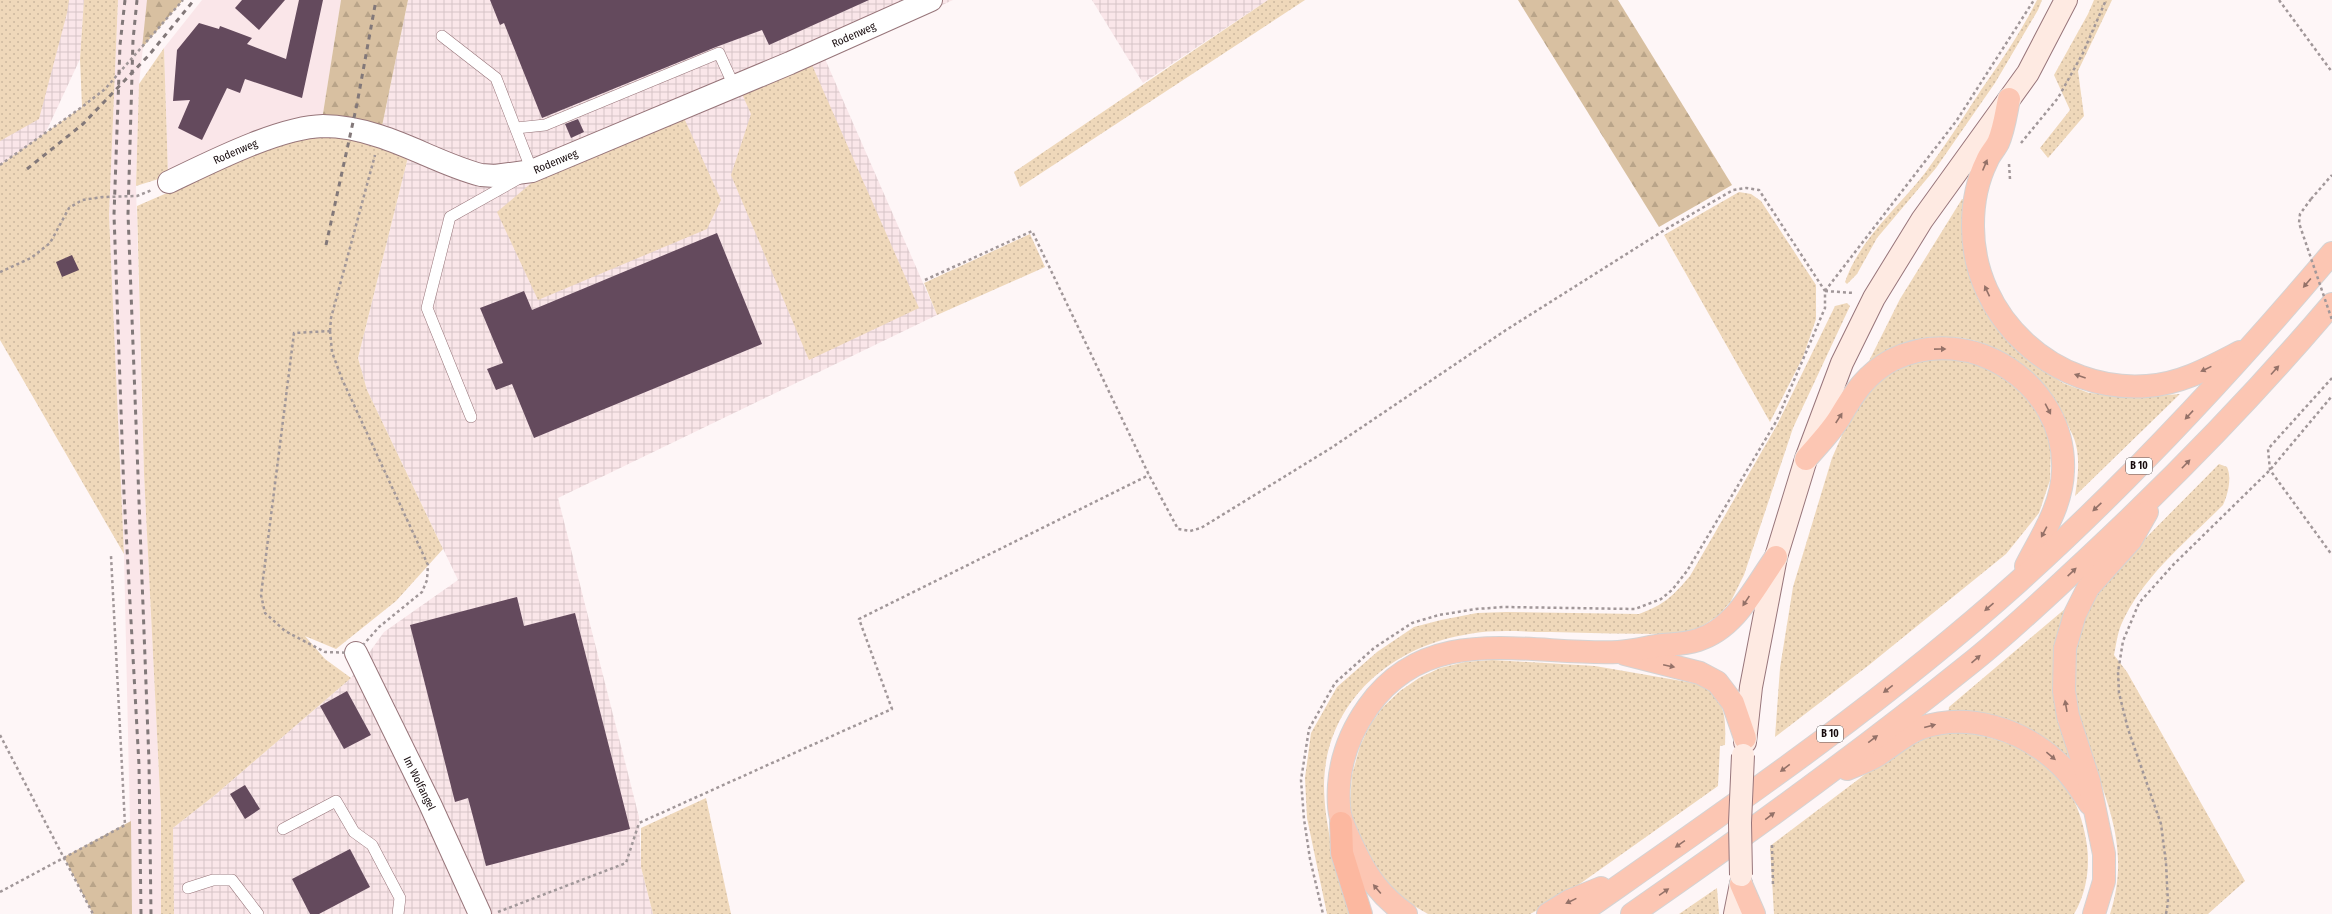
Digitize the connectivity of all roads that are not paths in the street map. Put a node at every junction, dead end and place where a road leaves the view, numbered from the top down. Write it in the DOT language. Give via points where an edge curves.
graph roads {
  1 [pos="931,0"];
  2 [pos="2066,0"];
  3 [pos="442,36"];
  4 [pos="734,86"];
  5 [pos="2010,99"];
  6 [pos="516,128"];
  7 [pos="532,171"];
  8 [pos="169,182"];
  9 [pos="2332,253"];
  10 [pos="2332,304"];
  11 [pos="2254,345"];
  12 [pos="471,417"];
  13 [pos="1806,460"];
  14 [pos="2158,492"];
  15 [pos="1776,557"];
  16 [pos="2018,581"];
  17 [pos="1618,652"];
  18 [pos="356,653"];
  19 [pos="1744,746"];
  20 [pos="1808,788"];
  21 [pos="2094,811"];
  22 [pos="1341,823"];
  23 [pos="283,829"];
  24 [pos="1633,876"];
  25 [pos="1741,879"];
  26 [pos="188,888"];
  27 [pos="258,914"];
  28 [pos="398,914"];
  29 [pos="480,914"];
  30 [pos="1361,914"];
  31 [pos="1406,914"];
  32 [pos="1548,914"];
  33 [pos="1579,914"];
  34 [pos="1632,914"];
  35 [pos="1735,914"];
  36 [pos="1744,914"];
  37 [pos="1754,914"];
  38 [pos="2094,914"];
  1 -- 4 [label="street, Rodenweg"];
  2 -- 5 [label="main road" via="2031,66"];
  3 -- 6 [label="lane" via="496,78"];
  4 -- 6 [label="lane" via="719,53 545,125"];
  4 -- 7 [label="street, Rodenweg"];
  11 -- 5 [label="highway, one-way" via="2192,375 2147,386 2122,386 2079,376 2061,368 2043,359 2013,332 1999,314 1981,278 1976,260 1973,226 1979,180 1987,159 1998,143"];
  5 -- 13 [label="main road" via="1948,181 1874,298 1842,363"];
  6 -- 7 [label="lane"];
  7 -- 8 [label="street, Rodenweg" via="495,176 482,175 380,136 347,127 321,126 291,131 225,156"];
  7 -- 12 [label="lane" via="450,217 427,308"];
  9 -- 11 [label="highway, B 10, one-way"];
  14 -- 10 [label="highway, B 10, one-way" via="2276,369"];
  11 -- 16 [label="highway, B 10, one-way" via="2124,482"];
  13 -- 15 [label="main road"];
  13 -- 16 [label="highway, one-way" via="1840,418 1850,398 1864,380 1892,361 1920,351 1956,349 1975,352 2012,369 2035,390 2052,416 2062,450 2063,470 2061,491 2053,515"];
  20 -- 14 [label="highway, B 10, one-way" via="1968,666"];
  21 -- 14 [label="highway, one-way" via="2089,780 2068,716 2064,691 2065,648 2074,614 2088,588 2131,540"];
  15 -- 17 [label="highway, one-way" via="1739,611 1714,634 1683,644"];
  15 -- 19 [label="main road" via="1751,687"];
  16 -- 24 [label="highway, B 10, one-way" via="1941,647 1842,724 1740,802"];
  17 -- 19 [label="highway, one-way" via="1700,673 1718,682 1733,703"];
  17 -- 22 [label="highway" via="1514,647 1463,649 1420,663 1401,674 1385,686 1372,701 1350,737 1340,773"];
  18 -- 29 [label="street, Im Wolfangel"];
  19 -- 25 [label="main road, bridge" via="1740,823"];
  20 -- 21 [label="highway, one-way" via="1877,756 1921,728 1946,722 1962,722 2003,729 2023,737 2042,749 2068,773"];
  34 -- 20 [label="highway, B 10, one-way" via="1739,840"];
  21 -- 38 [label="highway" via="2102,840 2105,868 2101,894"];
  22 -- 30 [label="highway" via="1342,852"];
  31 -- 22 [label="highway, one-way" via="1383,895 1368,878"];
  23 -- 28 [label="lane" via="336,801 354,832 372,845 400,898"];
  24 -- 32 [label="highway, one-way" via="1569,901"];
  24 -- 33 [label="highway, B 10"];
  25 -- 35 [label="main road"];
  25 -- 36 [label="main road"];
  25 -- 37 [label="highway"];
  26 -- 27 [label="lane" via="213,880 232,880"];
}
